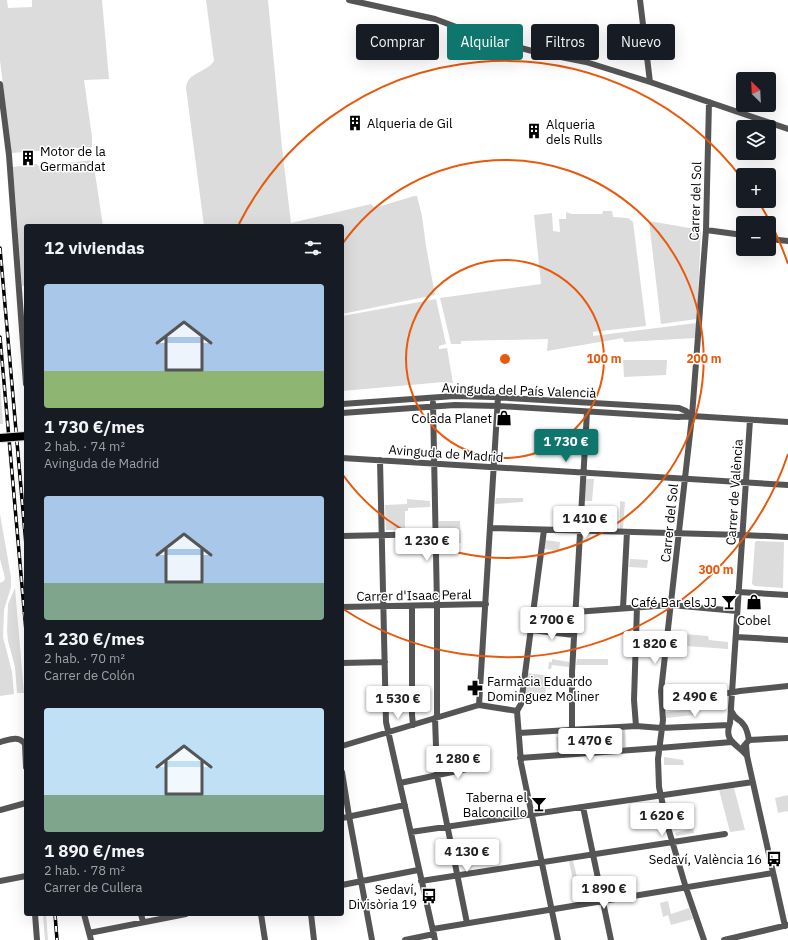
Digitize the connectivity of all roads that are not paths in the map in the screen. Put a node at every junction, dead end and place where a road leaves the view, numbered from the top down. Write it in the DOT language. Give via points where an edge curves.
graph roads {
  1 [pos="349,0"];
  2 [pos="640,0"];
  3 [pos="650,82"];
  4 [pos="0,84"];
  5 [pos="709,102"];
  6 [pos="788,129"];
  7 [pos="706,230"];
  8 [pos="736,234"];
  9 [pos="776,240"];
  10 [pos="788,241"];
  11 [pos="24,357"];
  12 [pos="439,397"];
  13 [pos="498,397"];
  14 [pos="344,404"];
  15 [pos="432,406"];
  16 [pos="498,406"];
  17 [pos="587,412"];
  18 [pos="344,413"];
  19 [pos="692,416"];
  20 [pos="750,420"];
  21 [pos="788,422"];
  22 [pos="24,436"];
  23 [pos="0,438"];
  24 [pos="344,458"];
  25 [pos="380,460"];
  26 [pos="433,464"];
  27 [pos="494,468"];
  28 [pos="583,473"];
  29 [pos="685,479"];
  30 [pos="746,483"];
  31 [pos="788,485"];
  32 [pos="491,528"];
  33 [pos="544,530"];
  34 [pos="580,531"];
  35 [pos="627,532"];
  36 [pos="679,533"];
  37 [pos="435,534"];
  38 [pos="742,535"];
  39 [pos="344,536"];
  40 [pos="382,536"];
  41 [pos="788,537"];
  42 [pos="738,592"];
  43 [pos="788,595"];
  44 [pos="486,604"];
  45 [pos="437,605"];
  46 [pos="672,605"];
  47 [pos="384,606"];
  48 [pos="412,606"];
  49 [pos="637,607"];
  50 [pos="344,608"];
  51 [pos="623,608"];
  52 [pos="737,611"];
  53 [pos="575,612"];
  54 [pos="531,630"];
  55 [pos="574,635"];
  56 [pos="736,637"];
  57 [pos="788,640"];
  58 [pos="385,662"];
  59 [pos="344,663"];
  60 [pos="788,686"];
  61 [pos="661,691"];
  62 [pos="732,693"];
  63 [pos="479,705"];
  64 [pos="731,710"];
  65 [pos="517,711"];
  66 [pos="436,718"];
  67 [pos="737,720"];
  68 [pos="730,724"];
  69 [pos="413,725"];
  70 [pos="636,726"];
  71 [pos="661,728"];
  72 [pos="572,731"];
  73 [pos="388,732"];
  74 [pos="519,734"];
  75 [pos="788,738"];
  76 [pos="0,742"];
  77 [pos="732,742"];
  78 [pos="24,743"];
  79 [pos="747,743"];
  80 [pos="344,745"];
  81 [pos="739,747"];
  82 [pos="659,748"];
  83 [pos="747,756"];
  84 [pos="520,758"];
  85 [pos="476,767"];
  86 [pos="437,776"];
  87 [pos="753,782"];
  88 [pos="400,783"];
  89 [pos="344,785"];
  90 [pos="661,795"];
  91 [pos="24,804"];
  92 [pos="405,806"];
  93 [pos="583,806"];
  94 [pos="0,810"];
  95 [pos="532,814"];
  96 [pos="349,816"];
  97 [pos="344,817"];
  98 [pos="448,826"];
  99 [pos="411,832"];
  100 [pos="725,834"];
  101 [pos="673,841"];
  102 [pos="593,853"];
  103 [pos="542,861"];
  104 [pos="418,870"];
  105 [pos="773,873"];
  106 [pos="458,875"];
  107 [pos="24,876"];
  108 [pos="0,881"];
  109 [pos="361,881"];
  110 [pos="421,881"];
  111 [pos="344,885"];
  112 [pos="686,888"];
  113 [pos="603,901"];
  114 [pos="552,909"];
  115 [pos="35,916"];
  116 [pos="85,916"];
  117 [pos="142,916"];
  118 [pos="175,916"];
  119 [pos="262,916"];
  120 [pos="310,916"];
  121 [pos="143,922"];
  122 [pos="467,923"];
  123 [pos="787,926"];
  124 [pos="89,933"];
  125 [pos="755,933"];
  126 [pos="434,934"];
  127 [pos="37,940"];
  128 [pos="91,940"];
  129 [pos="266,940"];
  130 [pos="314,940"];
  131 [pos="372,940"];
  132 [pos="405,940"];
  133 [pos="558,940"];
  134 [pos="611,940"];
  135 [pos="704,940"];
  136 [pos="724,940"];
  137 [pos="758,940"];
  1 -- 3 [label="street" via="435,19 491,40 586,62"];
  2 -- 3 [label="street"];
  3 -- 5 [label="street"];
  4 -- 11 [label="street" via="9,155"];
  5 -- 6 [label="street"];
  5 -- 7 [label="street, Carrer del Sol"];
  7 -- 8 [label="street"];
  7 -- 19 [label="street, Carrer del Sol"];
  9 -- 10 [label="street"];
  12 -- 13 [label="street, Avinguda del País Valencià"];
  12 -- 14 [label="street, Avinguda del País Valencià"];
  12 -- 15 [label="street" via="433,401"];
  13 -- 16 [label="street"];
  13 -- 19 [label="street, Avinguda del País Valencià" via="679,408"];
  15 -- 16 [label="street, Avinguda del País Valencià"];
  15 -- 18 [label="street, Avinguda del País Valencià"];
  15 -- 26 [label="street"];
  16 -- 17 [label="street, Avinguda del País Valencià"];
  16 -- 27 [label="street"];
  17 -- 19 [label="street, Avinguda del País Valencià"];
  17 -- 28 [label="street"];
  19 -- 20 [label="street, Avinguda del País Valencià"];
  19 -- 29 [label="street, Carrer del Sol"];
  20 -- 21 [label="street, Avinguda del País Valencià"];
  20 -- 30 [label="street, Carrer de València"];
  22 -- 23 [label="main road, bridge"];
  24 -- 25 [label="street, Avinguda de Madrid"];
  25 -- 26 [label="street, Avinguda de Madrid"];
  25 -- 40 [label="street"];
  26 -- 27 [label="street, Avinguda de Madrid"];
  26 -- 37 [label="street"];
  27 -- 28 [label="street, Avinguda de Madrid"];
  27 -- 32 [label="street"];
  28 -- 29 [label="street, Avinguda de Madrid"];
  28 -- 34 [label="street"];
  29 -- 30 [label="street, Avinguda de Madrid"];
  29 -- 36 [label="street, Carrer del Sol"];
  30 -- 31 [label="street, Avinguda de Madrid"];
  30 -- 38 [label="street, Carrer de València"];
  32 -- 33 [label="street"];
  32 -- 44 [label="street"];
  33 -- 34 [label="street"];
  33 -- 54 [label="street"];
  34 -- 35 [label="street"];
  34 -- 53 [label="street"];
  35 -- 36 [label="street"];
  35 -- 51 [label="street"];
  36 -- 38 [label="street"];
  36 -- 46 [label="street, Carrer del Sol"];
  37 -- 40 [label="street"];
  37 -- 45 [label="street"];
  38 -- 41 [label="street"];
  38 -- 42 [label="street, Carrer de València"];
  39 -- 40 [label="street"];
  40 -- 47 [label="street"];
  42 -- 43 [label="street"];
  42 -- 52 [label="street, Carrer de València"];
  44 -- 45 [label="street, Carrer d'Isaac Peral"];
  44 -- 63 [label="street"];
  45 -- 48 [label="street, Carrer d'Isaac Peral"];
  45 -- 66 [label="street"];
  46 -- 49 [label="street"];
  46 -- 52 [label="street"];
  46 -- 61 [label="street, Carrer del Sol"];
  47 -- 48 [label="street, Carrer d'Isaac Peral"];
  47 -- 50 [label="street, Carrer d'Isaac Peral"];
  47 -- 58 [label="street"];
  48 -- 69 [label="street"];
  49 -- 51 [label="street"];
  49 -- 70 [label="street" via="634,700"];
  51 -- 53 [label="street"];
  52 -- 56 [label="street, Carrer de València"];
  53 -- 55 [label="street"];
  54 -- 55 [label="street"];
  54 -- 65 [label="street" via="521,704"];
  55 -- 72 [label="street"];
  56 -- 57 [label="street"];
  56 -- 62 [label="street, Carrer de València"];
  58 -- 59 [label="street"];
  58 -- 73 [label="street"];
  60 -- 62 [label="street"];
  61 -- 62 [label="street"];
  61 -- 71 [label="street, Carrer del Sol"];
  62 -- 64 [label="street, Carrer de València"];
  63 -- 65 [label="street"];
  63 -- 66 [label="street"];
  64 -- 67 [label="street"];
  64 -- 68 [label="street, Carrer de València"];
  65 -- 74 [label="street"];
  66 -- 69 [label="street"];
  66 -- 86 [label="street"];
  67 -- 68 [label="street"];
  67 -- 79 [label="street" via="743,724 748,735"];
  68 -- 71 [label="street"];
  68 -- 77 [label="street"];
  69 -- 73 [label="street"];
  70 -- 71 [label="street"];
  70 -- 72 [label="street"];
  71 -- 82 [label="street, Carrer del Sol"];
  72 -- 74 [label="street"];
  73 -- 80 [label="street"];
  73 -- 88 [label="street"];
  74 -- 84 [label="street"];
  75 -- 79 [label="street"];
  76 -- 78 [label="street" via="16,738"];
  77 -- 81 [label="street"];
  77 -- 82 [label="street"];
  79 -- 81 [label="street"];
  79 -- 83 [label="street"];
  81 -- 83 [label="street"];
  82 -- 84 [label="street"];
  82 -- 90 [label="street, Carrer del Sol"];
  83 -- 87 [label="street"];
  84 -- 95 [label="street"];
  85 -- 86 [label="street"];
  86 -- 88 [label="street"];
  86 -- 98 [label="street"];
  87 -- 90 [label="street"];
  87 -- 105 [label="street"];
  88 -- 92 [label="street"];
  89 -- 96 [label="street"];
  90 -- 93 [label="street"];
  90 -- 101 [label="street, Carrer del Sol"];
  91 -- 94 [label="street"];
  92 -- 96 [label="street"];
  92 -- 99 [label="street"];
  93 -- 95 [label="street"];
  93 -- 102 [label="street"];
  95 -- 98 [label="street"];
  95 -- 103 [label="street"];
  96 -- 97 [label="street"];
  96 -- 109 [label="street"];
  98 -- 99 [label="street"];
  98 -- 106 [label="street"];
  99 -- 104 [label="street"];
  100 -- 101 [label="street"];
  101 -- 102 [label="street"];
  101 -- 112 [label="street, Carrer del Sol"];
  102 -- 103 [label="street"];
  102 -- 113 [label="street"];
  103 -- 106 [label="street"];
  103 -- 114 [label="street"];
  104 -- 109 [label="street"];
  104 -- 110 [label="street"];
  105 -- 112 [label="street"];
  105 -- 123 [label="street"];
  106 -- 110 [label="street"];
  106 -- 122 [label="street"];
  107 -- 108 [label="street"];
  109 -- 111 [label="street"];
  109 -- 131 [label="street"];
  110 -- 126 [label="street"];
  112 -- 113 [label="street"];
  112 -- 135 [label="street, Carrer del Sol"];
  113 -- 114 [label="street"];
  113 -- 134 [label="street"];
  114 -- 122 [label="street"];
  114 -- 133 [label="street"];
  115 -- 127 [label="street"];
  116 -- 124 [label="street"];
  117 -- 121 [label="street"];
  118 -- 121 [label="street"];
  119 -- 129 [label="street"];
  120 -- 130 [label="street"];
  121 -- 124 [label="street"];
  122 -- 126 [label="street"];
  123 -- 125 [label="street"];
  124 -- 128 [label="street"];
  125 -- 136 [label="street"];
  125 -- 137 [label="street"];
  126 -- 132 [label="street"];
}
